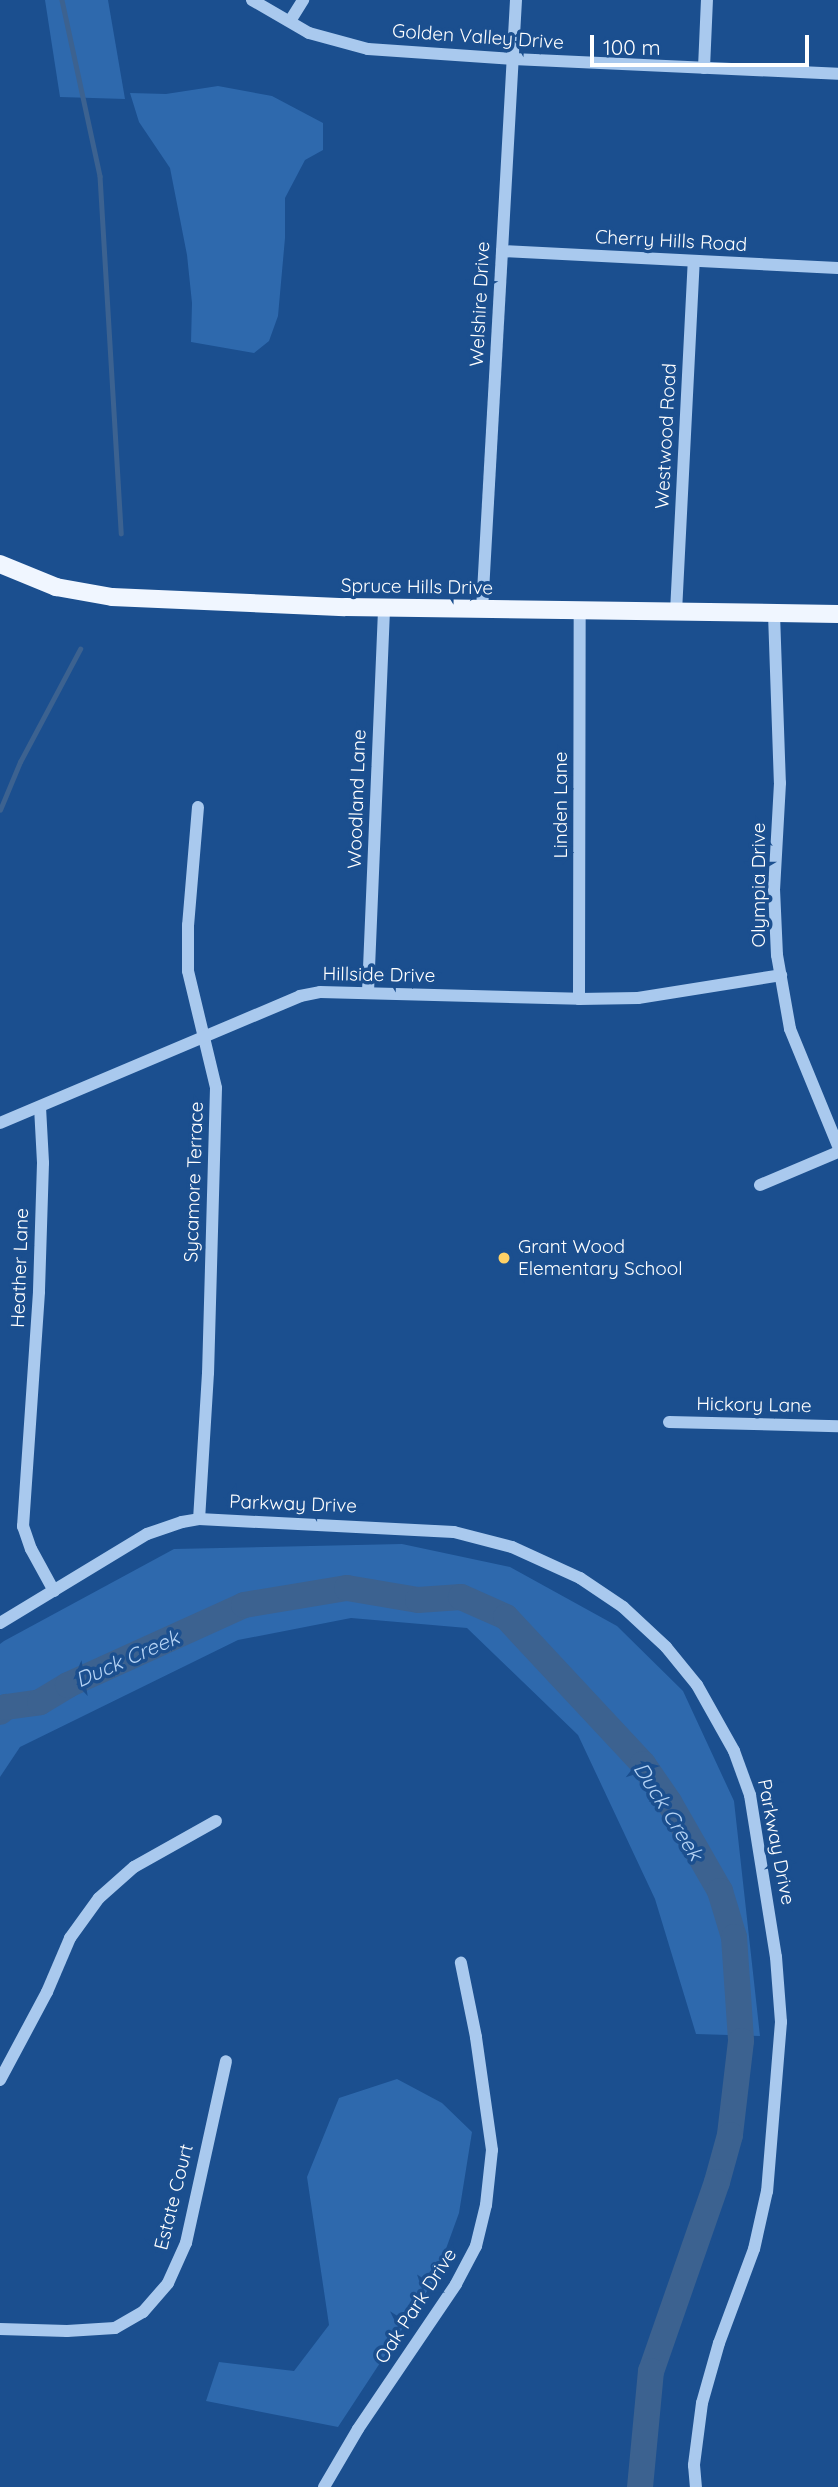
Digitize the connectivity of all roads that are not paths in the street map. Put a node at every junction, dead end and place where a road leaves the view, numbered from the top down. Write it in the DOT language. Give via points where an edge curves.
graph roads {
  1 [pos="251,0"];
  2 [pos="303,0"];
  3 [pos="516,0"];
  4 [pos="707,0"];
  5 [pos="290,21"];
  6 [pos="513,60"];
  7 [pos="704,68"];
  8 [pos="838,74"];
  9 [pos="502,251"];
  10 [pos="694,262"];
  11 [pos="838,268"];
  12 [pos="0,565"];
  13 [pos="384,607"];
  14 [pos="482,610"];
  15 [pos="580,611"];
  16 [pos="676,612"];
  17 [pos="774,614"];
  18 [pos="838,614"];
  19 [pos="198,807"];
  20 [pos="781,975"];
  21 [pos="368,992"];
  22 [pos="579,999"];
  23 [pos="203,1037"];
  24 [pos="40,1107"];
  25 [pos="0,1123"];
  26 [pos="838,1146"];
  27 [pos="838,1152"];
  28 [pos="760,1185"];
  29 [pos="669,1422"];
  30 [pos="838,1426"];
  31 [pos="199,1520"];
  32 [pos="54,1591"];
  33 [pos="0,1623"];
  34 [pos="216,1821"];
  35 [pos="461,1963"];
  36 [pos="226,2061"];
  37 [pos="0,2081"];
  38 [pos="0,2329"];
  39 [pos="324,2487"];
  40 [pos="696,2487"];
  1 -- 5 [label="street, Golden Valley Drive"];
  2 -- 5 [label="street"];
  3 -- 6 [label="street, Welshire Drive"];
  4 -- 7 [label="street"];
  5 -- 6 [label="street, Golden Valley Drive" via="309,33 368,49"];
  6 -- 7 [label="street, Golden Valley Drive"];
  6 -- 9 [label="street, Welshire Drive"];
  7 -- 8 [label="street, Golden Valley Drive"];
  9 -- 10 [label="street, Cherry Hills Road"];
  9 -- 14 [label="street, Welshire Drive"];
  10 -- 11 [label="street, Cherry Hills Road"];
  10 -- 16 [label="street, Westwood Road"];
  12 -- 13 [label="main road, Spruce Hills Drive" via="56,587 112,597"];
  13 -- 14 [label="main road, Spruce Hills Drive"];
  13 -- 21 [label="street, Woodland Lane"];
  14 -- 15 [label="main road, Spruce Hills Drive"];
  15 -- 16 [label="main road, Spruce Hills Drive"];
  15 -- 22 [label="street, Linden Lane"];
  16 -- 17 [label="main road, Spruce Hills Drive"];
  17 -- 18 [label="main road, Spruce Hills Drive"];
  17 -- 20 [label="street, Olympia Drive" via="780,783 774,889"];
  19 -- 23 [label="street, Sycamore Terrace" via="187,925 188,971"];
  20 -- 22 [label="street, Hillside Drive" via="662,996"];
  20 -- 26 [label="street, Olympia Drive" via="789,1029"];
  21 -- 22 [label="street, Hillside Drive"];
  21 -- 23 [label="street, Hillside Drive" via="300,996"];
  23 -- 24 [label="street, Hillside Drive"];
  23 -- 31 [label="street, Sycamore Terrace" via="216,1088"];
  24 -- 25 [label="street, Hillside Drive"];
  24 -- 32 [label="street, Heather Lane" via="39,1292 23,1525"];
  27 -- 28 [label="street"];
  29 -- 30 [label="street, Hickory Lane"];
  31 -- 32 [label="street, Parkway Drive" via="147,1534"];
  31 -- 40 [label="street, Parkway Drive" via="454,1532 543,1559 623,1607 666,1647 697,1685 734,1751 750,1795 771,1916 781,2022 779,2078 767,2191 754,2249 702,2403 694,2465"];
  32 -- 33 [label="street, Parkway Drive"];
  34 -- 37 [label="street" via="134,1867 99,1898 70,1938"];
  35 -- 39 [label="street, Oak Park Drive" via="492,2150 476,2246"];
  36 -- 38 [label="street, Estate Court" via="187,2243 168,2283 143,2312 115,2328"];
}
